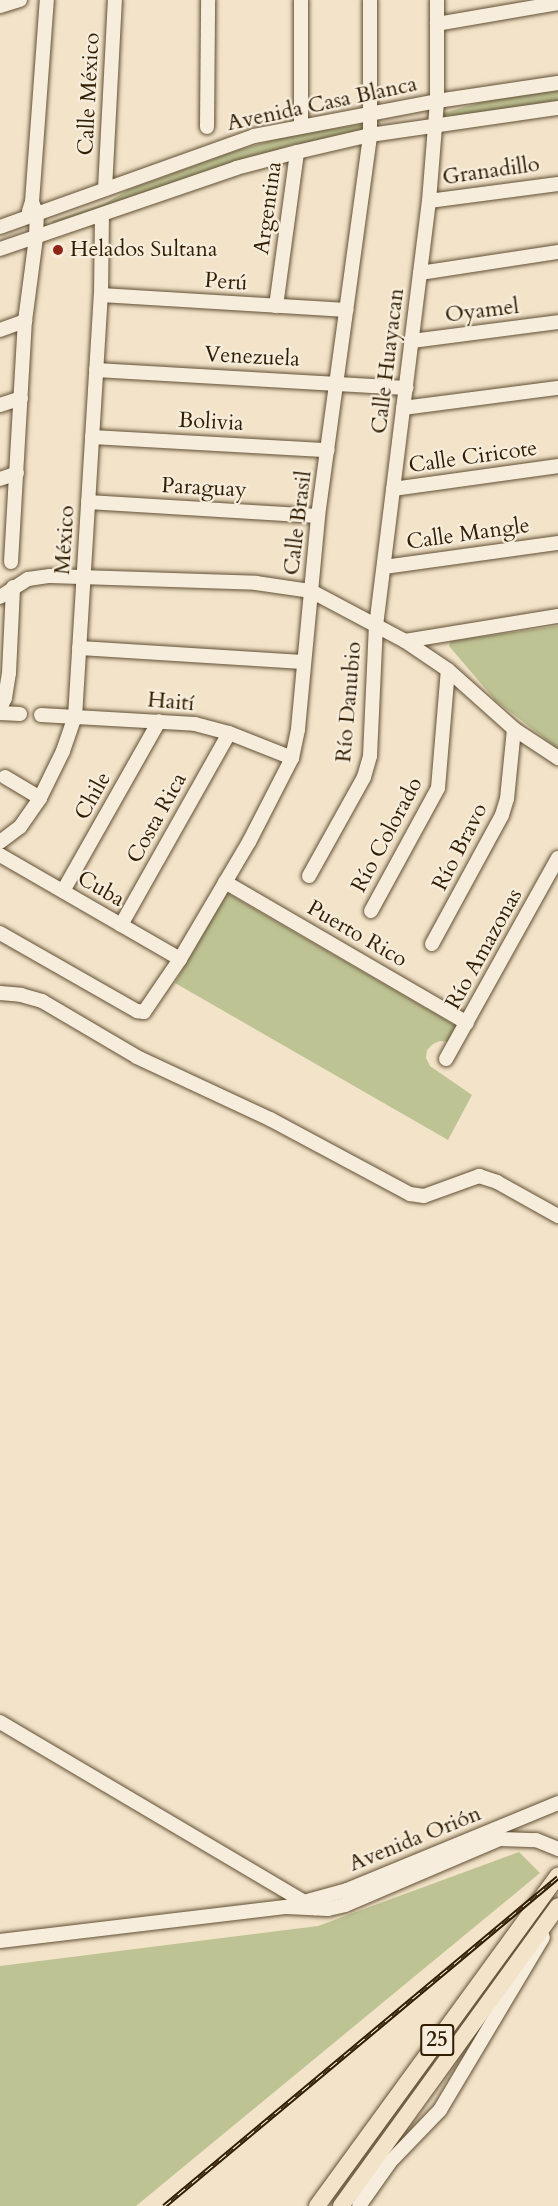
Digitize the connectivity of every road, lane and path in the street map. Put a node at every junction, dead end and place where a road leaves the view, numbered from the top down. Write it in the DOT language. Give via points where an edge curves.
graph roads {
  1 [pos="20,0"];
  2 [pos="46,0"];
  3 [pos="115,0"];
  4 [pos="208,0"];
  5 [pos="302,0"];
  6 [pos="370,0"];
  7 [pos="437,0"];
  8 [pos="558,3"];
  9 [pos="0,6"];
  10 [pos="437,24"];
  11 [pos="558,83"];
  12 [pos="437,101"];
  13 [pos="558,108"];
  14 [pos="370,114"];
  15 [pos="301,126"];
  16 [pos="435,126"];
  17 [pos="207,127"];
  18 [pos="370,135"];
  19 [pos="297,152"];
  20 [pos="558,184"];
  21 [pos="105,189"];
  22 [pos="429,201"];
  23 [pos="32,212"];
  24 [pos="102,216"];
  25 [pos="0,227"];
  26 [pos="31,239"];
  27 [pos="0,249"];
  28 [pos="558,252"];
  29 [pos="420,273"];
  30 [pos="101,295"];
  31 [pos="276,306"];
  32 [pos="347,310"];
  33 [pos="25,321"];
  34 [pos="558,322"];
  35 [pos="0,330"];
  36 [pos="412,341"];
  37 [pos="96,370"];
  38 [pos="338,383"];
  39 [pos="406,388"];
  40 [pos="558,388"];
  41 [pos="21,398"];
  42 [pos="0,405"];
  43 [pos="403,408"];
  44 [pos="92,437"];
  45 [pos="328,450"];
  46 [pos="558,465"];
  47 [pos="17,473"];
  48 [pos="0,479"];
  49 [pos="393,489"];
  50 [pos="88,502"];
  51 [pos="318,516"];
  52 [pos="558,543"];
  53 [pos="6,549"];
  54 [pos="11,561"];
  55 [pos="384,567"];
  56 [pos="83,577"];
  57 [pos="13,587"];
  58 [pos="311,591"];
  59 [pos="0,597"];
  60 [pos="558,616"];
  61 [pos="376,626"];
  62 [pos="405,641"];
  63 [pos="79,648"];
  64 [pos="304,662"];
  65 [pos="448,670"];
  66 [pos="0,711"];
  67 [pos="20,714"];
  68 [pos="41,715"];
  69 [pos="75,717"];
  70 [pos="159,722"];
  71 [pos="514,729"];
  72 [pos="229,733"];
  73 [pos="292,758"];
  74 [pos="558,758"];
  75 [pos="5,777"];
  76 [pos="40,798"];
  77 [pos="0,842"];
  78 [pos="0,855"];
  79 [pos="558,858"];
  80 [pos="309,876"];
  81 [pos="225,882"];
  82 [pos="63,891"];
  83 [pos="371,911"];
  84 [pos="122,925"];
  85 [pos="0,933"];
  86 [pos="432,944"];
  87 [pos="180,959"];
  88 [pos="0,993"];
  89 [pos="467,1023"];
  90 [pos="446,1059"];
  91 [pos="558,1216"];
  92 [pos="0,1722"];
  93 [pos="558,1803"];
  94 [pos="498,1833"];
  95 [pos="558,1849"];
  96 [pos="558,1875"];
  97 [pos="544,1895"];
  98 [pos="311,1905"];
  99 [pos="554,1912"];
  100 [pos="0,1941"];
  101 [pos="317,2206"];
  102 [pos="341,2206"];
  103 [pos="359,2206"];
  1 -- 9 [label="street"];
  2 -- 23 [label="street"];
  3 -- 21 [label="street, Calle México"];
  4 -- 17 [label="street"];
  5 -- 15 [label="street"];
  6 -- 14 [label="street, Calle Brasil"];
  7 -- 10 [label="street, Calle Huayacan"];
  8 -- 10 [label="street"];
  10 -- 12 [label="street, Calle Huayacan"];
  11 -- 12 [label="street, Avenida Casa Blanca"];
  12 -- 14 [label="street, Avenida Casa Blanca"];
  12 -- 16 [label="street, Calle Huayacan"];
  13 -- 16 [label="street, Avenida Casa Blanca"];
  14 -- 15 [label="street, Avenida Casa Blanca"];
  14 -- 18 [label="street, Calle Brasil"];
  15 -- 21 [label="street, Avenida Casa Blanca" via="218,148"];
  16 -- 18 [label="street, Avenida Casa Blanca"];
  16 -- 22 [label="street, Calle Huayacan"];
  18 -- 19 [label="street, Avenida Casa Blanca"];
  18 -- 32 [label="street, Calle Brasil"];
  19 -- 24 [label="street, Avenida Casa Blanca" via="236,168"];
  19 -- 31 [label="street, Argentina"];
  20 -- 22 [label="street, Granadillo"];
  21 -- 23 [label="street, Avenida Casa Blanca"];
  22 -- 29 [label="street, Calle Huayacan"];
  23 -- 25 [label="street, Avenida Casa Blanca"];
  23 -- 26 [label="street"];
  24 -- 26 [label="street, Avenida Casa Blanca"];
  24 -- 30 [label="street, México"];
  26 -- 27 [label="street, Avenida Casa Blanca"];
  26 -- 33 [label="street" via="25,265 29,275"];
  28 -- 29 [label="street"];
  29 -- 36 [label="street, Calle Huayacan"];
  30 -- 31 [label="street, Perú"];
  30 -- 37 [label="street, México"];
  31 -- 32 [label="street, Perú"];
  32 -- 38 [label="street, Calle Brasil"];
  33 -- 35 [label="street"];
  33 -- 41 [label="street"];
  34 -- 36 [label="street, Oyamel"];
  36 -- 39 [label="street, Calle Huayacan"];
  37 -- 38 [label="street, Venezuela"];
  37 -- 44 [label="street, México"];
  38 -- 39 [label="street, Venezuela"];
  38 -- 45 [label="street, Calle Brasil"];
  39 -- 43 [label="street, Calle Huayacan"];
  40 -- 43 [label="street"];
  41 -- 42 [label="street"];
  41 -- 47 [label="street"];
  43 -- 49 [label="street, Calle Huayacan"];
  44 -- 45 [label="street, Bolivia"];
  44 -- 50 [label="street, México"];
  45 -- 51 [label="street, Calle Brasil"];
  46 -- 49 [label="street, Calle Ciricote"];
  47 -- 48 [label="street"];
  47 -- 53 [label="street"];
  49 -- 55 [label="street, Calle Huayacan"];
  50 -- 51 [label="street, Paraguay"];
  50 -- 56 [label="street, México"];
  51 -- 58 [label="street, Calle Brasil"];
  52 -- 55 [label="street, Calle Mangle"];
  53 -- 54 [label="street"];
  55 -- 61 [label="street, Calle Huayacan"];
  56 -- 57 [label="street" via="39,576"];
  56 -- 58 [label="street" via="256,584"];
  56 -- 63 [label="street, México"];
  57 -- 59 [label="street"];
  57 -- 66 [label="street" via="9,673"];
  58 -- 61 [label="street"];
  58 -- 64 [label="street, Calle Brasil"];
  60 -- 62 [label="street"];
  61 -- 62 [label="street"];
  61 -- 80 [label="street, Río Danubio" via="368,768"];
  62 -- 65 [label="street"];
  63 -- 64 [label="street"];
  63 -- 69 [label="street, México"];
  64 -- 73 [label="street, Calle Brasil" via="297,744"];
  65 -- 71 [label="street"];
  65 -- 83 [label="street, Río Colorado" via="438,788"];
  66 -- 67 [label="street"];
  68 -- 69 [label="street, Haití"];
  69 -- 70 [label="street, Haití"];
  69 -- 76 [label="street, México"];
  70 -- 72 [label="street, Haití" via="195,724"];
  70 -- 82 [label="street, Chile"];
  71 -- 74 [label="street"];
  71 -- 86 [label="street, Río Bravo" via="502,815"];
  72 -- 73 [label="street, Haití"];
  72 -- 84 [label="street, Costa Rica"];
  73 -- 81 [label="street, Calle Brasil"];
  75 -- 76 [label="street"];
  76 -- 77 [label="street, México" via="20,827"];
  78 -- 82 [label="street, Cuba"];
  79 -- 89 [label="street, Río Amazonas"];
  81 -- 87 [label="street, Calle Brasil"];
  81 -- 89 [label="street, Puerto Rico"];
  82 -- 84 [label="street, Cuba"];
  84 -- 87 [label="street, Cuba"];
  85 -- 87 [label="street, Calle Brasil" via="137,1011 144,1012"];
  88 -- 91 [label="street" via="42,1001 137,1057 270,1119 410,1194 424,1196 479,1176"];
  89 -- 90 [label="street, Río Amazonas"];
  92 -- 98 [label="street"];
  93 -- 94 [label="street, Avenida Orión"];
  94 -- 95 [label="street, Avenida Orión" via="536,1840"];
  94 -- 98 [label="street, Avenida Orión" via="345,1905"];
  96 -- 97 [label="main road, 25"];
  97 -- 99 [label="street"];
  97 -- 101 [label="main road, 25"];
  98 -- 100 [label="street, Avenida Orión"];
  99 -- 102 [label="main road, 25"];
  99 -- 103 [label="street" via="537,1949 432,2121 390,2162"];
}
